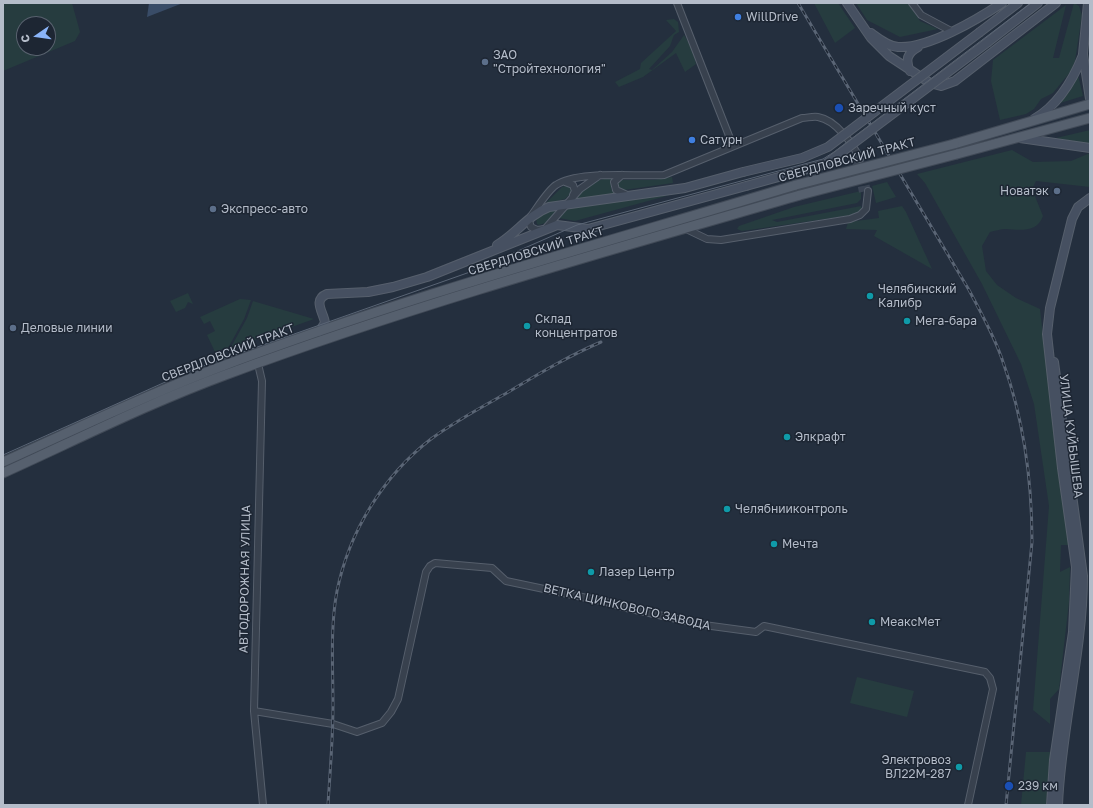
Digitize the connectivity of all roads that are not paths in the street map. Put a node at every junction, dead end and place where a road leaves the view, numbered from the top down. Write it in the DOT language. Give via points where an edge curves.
graph roads {
  1 [pos="678,3"];
  2 [pos="847,3"];
  3 [pos="912,3"];
  4 [pos="1002,3"];
  5 [pos="1018,3"];
  6 [pos="1038,3"];
  7 [pos="1056,3"];
  8 [pos="1082,3"];
  9 [pos="1088,3"];
  10 [pos="1087,20"];
  11 [pos="863,26"];
  12 [pos="951,31"];
  13 [pos="924,44"];
  14 [pos="1083,54"];
  15 [pos="910,71"];
  16 [pos="1090,99"];
  17 [pos="1090,104"];
  18 [pos="1090,118"];
  19 [pos="1023,125"];
  20 [pos="1017,137"];
  21 [pos="733,146"];
  22 [pos="1090,148"];
  23 [pos="858,160"];
  24 [pos="600,175"];
  25 [pos="622,175"];
  26 [pos="563,182"];
  27 [pos="865,192"];
  28 [pos="629,196"];
  29 [pos="1090,198"];
  30 [pos="569,201"];
  31 [pos="1090,203"];
  32 [pos="531,216"];
  33 [pos="684,228"];
  34 [pos="545,229"];
  35 [pos="481,255"];
  36 [pos="324,320"];
  37 [pos="342,324"];
  38 [pos="319,332"];
  39 [pos="256,359"];
  40 [pos="1059,416"];
  41 [pos="3,462"];
  42 [pos="3,473"];
  43 [pos="1076,633"];
  44 [pos="254,710"];
  45 [pos="263,805"];
  46 [pos="968,805"];
  47 [pos="1051,805"];
  48 [pos="1058,805"];
  1 -- 21 [label="street"];
  2 -- 11 [label="main road"];
  3 -- 12 [label="street" via="921,14"];
  4 -- 12 [label="main road"];
  5 -- 28 [label="main road, bridge" via="828,147 802,158 685,188"];
  6 -- 34 [label="main road, bridge" via="826,164 588,229 562,224"];
  7 -- 15 [label="main road" via="956,81 947,85 930,83"];
  8 -- 10 [label="main road"];
  9 -- 10 [label="main road"];
  10 -- 14 [label="main road"];
  11 -- 13 [label="main road" via="881,41 897,47"];
  11 -- 15 [label="main road" via="878,47"];
  12 -- 13 [label="main road"];
  13 -- 15 [label="main road" via="910,51 906,62"];
  14 -- 16 [label="main road"];
  14 -- 19 [label="main road" via="1075,75 1054,103 1041,115"];
  17 -- 19 [label="main road, СВЕРДЛОВСКИЙ ТРАКТ"];
  18 -- 20 [label="main road, СВЕРДЛОВСКИЙ ТРАКТ"];
  19 -- 37 [label="main road, СВЕРДЛОВСКИЙ ТРАКТ, bridge" via="796,186 486,278"];
  20 -- 22 [label="main road"];
  20 -- 33 [label="main road, СВЕРДЛОВСКИЙ ТРАКТ, bridge"];
  21 -- 23 [label="street" via="813,116 824,119 834,126 856,150"];
  21 -- 25 [label="street" via="664,175"];
  24 -- 25 [label="street"];
  24 -- 26 [label="street"];
  24 -- 30 [label="street" via="587,183"];
  25 -- 28 [label="street" via="614,182 614,186 616,190"];
  26 -- 30 [label="street" via="575,187"];
  26 -- 32 [label="street" via="556,184"];
  27 -- 33 [label="street" via="866,209 850,219 728,239 708,239"];
  28 -- 30 [label="main road"];
  29 -- 40 [label="main road, УЛИЦА КУЙБЫШЕВА" via="1078,207 1072,219 1048,321 1047,350"];
  30 -- 32 [label="main road"];
  30 -- 34 [label="street"];
  31 -- 40 [label="main road, УЛИЦА КУЙБЫШЕВА" via="1080,209 1074,220 1052,321"];
  32 -- 34 [label="street" via="531,228"];
  32 -- 35 [label="main road" via="507,239"];
  33 -- 39 [label="main road, СВЕРДЛОВСКИЙ ТРАКТ" via="486,286"];
  34 -- 35 [label="main road"];
  35 -- 36 [label="main road" via="393,287 323,295 319,303"];
  36 -- 37 [label="main road"];
  36 -- 38 [label="main road" via="324,326"];
  37 -- 38 [label="main road, СВЕРДЛОВСКИЙ ТРАКТ"];
  38 -- 39 [label="main road, СВЕРДЛОВСКИЙ ТРАКТ"];
  39 -- 41 [label="main road, СВЕРДЛОВСКИЙ ТРАКТ" via="192,378"];
  39 -- 42 [label="main road, СВЕРДЛОВСКИЙ ТРАКТ"];
  39 -- 44 [label="street, АВТОДОРОЖНАЯ УЛИЦА" via="262,381"];
  40 -- 43 [label="main road, УЛИЦА КУЙБЫШЕВА" via="1076,567"];
  43 -- 47 [label="main road, УЛИЦА КУЙБЫШЕВА" via="1054,760"];
  43 -- 48 [label="main road, УЛИЦА КУЙБЫШЕВА"];
  44 -- 45 [label="street, АВТОДОРОЖНАЯ УЛИЦА"];
  44 -- 46 [label="street, ВЕТКА ЦИНКОВОГО ЗАВОДА" via="333,724 357,732 382,723 398,699 426,572 430,566 438,563 492,568 506,581 704,625 750,632 756,632 764,626 985,672 993,689"];
}
